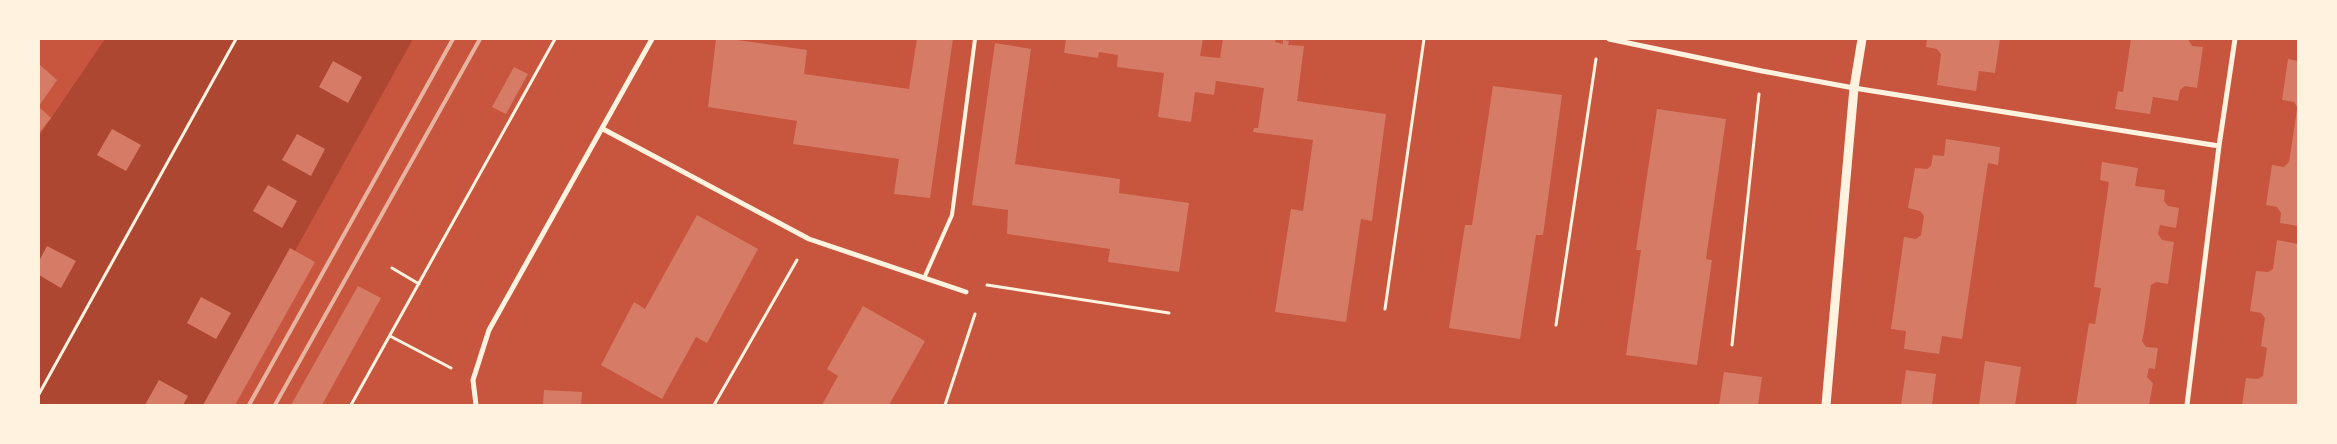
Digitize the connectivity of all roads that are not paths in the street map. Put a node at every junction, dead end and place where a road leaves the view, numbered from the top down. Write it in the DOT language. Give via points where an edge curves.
graph roads {
  1 [pos="652,39"];
  2 [pos="974,39"];
  3 [pos="1609,39"];
  4 [pos="1862,39"];
  5 [pos="2235,39"];
  6 [pos="1854,88"];
  7 [pos="603,129"];
  8 [pos="2219,146"];
  9 [pos="925,276"];
  10 [pos="966,292"];
  11 [pos="476,405"];
  12 [pos="1826,405"];
  13 [pos="2187,405"];
  1 -- 7 [label="street"];
  2 -- 9 [label="lane" via="952,214"];
  3 -- 6 [label="street"];
  4 -- 6 [label="street"];
  5 -- 8 [label="street"];
  6 -- 8 [label="street"];
  6 -- 12 [label="street"];
  7 -- 9 [label="street" via="809,239"];
  7 -- 11 [label="street" via="489,330 474,380"];
  8 -- 13 [label="street"];
  9 -- 10 [label="street"];
}
